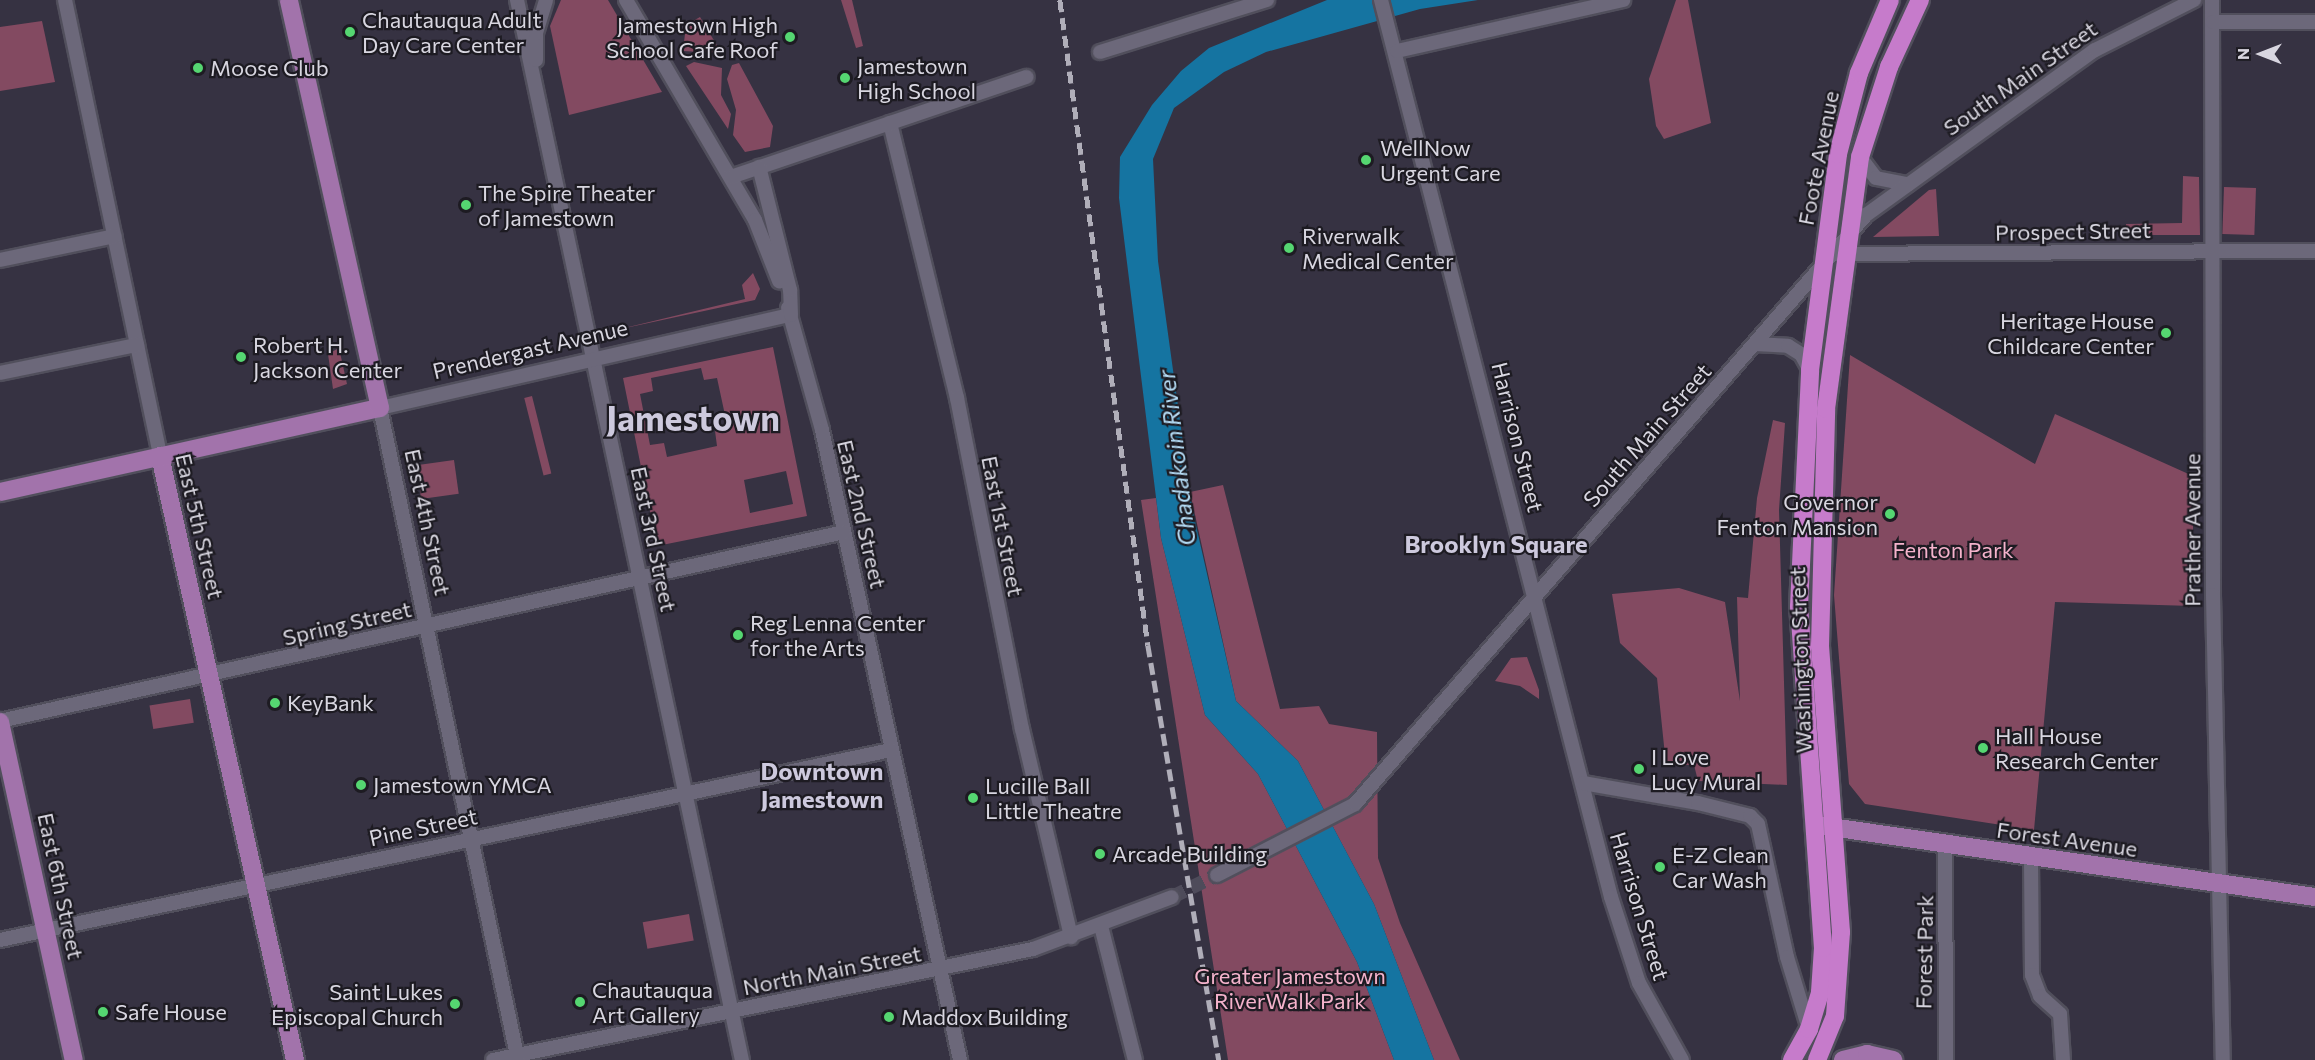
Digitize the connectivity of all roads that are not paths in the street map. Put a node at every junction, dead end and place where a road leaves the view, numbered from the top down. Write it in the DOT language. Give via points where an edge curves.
graph roads {
  1 [pos="65,0"];
  2 [pos="289,0"];
  3 [pos="517,0"];
  4 [pos="546,0"];
  5 [pos="626,0"];
  6 [pos="1267,0"];
  7 [pos="1381,0"];
  8 [pos="1623,0"];
  9 [pos="1890,0"];
  10 [pos="1920,0"];
  11 [pos="2194,0"];
  12 [pos="2212,0"];
  13 [pos="2213,22"];
  14 [pos="2315,22"];
  15 [pos="1397,51"];
  16 [pos="1100,52"];
  17 [pos="536,74"];
  18 [pos="1027,77"];
  19 [pos="890,123"];
  20 [pos="1860,157"];
  21 [pos="759,167"];
  22 [pos="731,177"];
  23 [pos="1908,184"];
  24 [pos="115,236"];
  25 [pos="2214,251"];
  26 [pos="2315,251"];
  27 [pos="1833,255"];
  28 [pos="0,260"];
  29 [pos="791,315"];
  30 [pos="1755,344"];
  31 [pos="137,345"];
  32 [pos="594,360"];
  33 [pos="1810,370"];
  34 [pos="0,374"];
  35 [pos="380,408"];
  36 [pos="160,456"];
  37 [pos="0,492"];
  38 [pos="844,532"];
  39 [pos="641,580"];
  40 [pos="1536,595"];
  41 [pos="426,627"];
  42 [pos="209,675"];
  43 [pos="0,721"];
  44 [pos="891,750"];
  45 [pos="1583,783"];
  46 [pos="684,794"];
  47 [pos="1813,824"];
  48 [pos="1837,826"];
  49 [pos="468,839"];
  50 [pos="1945,844"];
  51 [pos="2031,860"];
  52 [pos="1217,875"];
  53 [pos="253,884"];
  54 [pos="2220,884"];
  55 [pos="1172,897"];
  56 [pos="2315,897"];
  57 [pos="1101,926"];
  58 [pos="45,929"];
  59 [pos="1071,937"];
  60 [pos="0,940"];
  61 [pos="943,970"];
  62 [pos="732,1011"];
  63 [pos="1809,1029"];
  64 [pos="517,1057"];
  65 [pos="74,1060"];
  66 [pos="295,1060"];
  67 [pos="493,1060"];
  68 [pos="742,1060"];
  69 [pos="960,1060"];
  70 [pos="1136,1060"];
  71 [pos="1682,1060"];
  72 [pos="1792,1060"];
  73 [pos="1817,1060"];
  74 [pos="1843,1060"];
  75 [pos="1893,1060"];
  76 [pos="1946,1060"];
  77 [pos="2063,1060"];
  78 [pos="2223,1060"];
  1 -- 24 [label="street, East 5th Street"];
  2 -- 35 [label="main road, East 4th Street"];
  3 -- 17 [label="street, East 3rd Street"];
  4 -- 17 [label="street, East 3rd Street" via="536,33"];
  5 -- 22 [label="street, East 2nd Street"];
  6 -- 16 [label="street"];
  7 -- 15 [label="street, Harrison Street"];
  8 -- 15 [label="street"];
  9 -- 27 [label="highway, Foote Avenue" via="1859,73 1838,153"];
  10 -- 20 [label="highway, Foote Avenue" via="1889,67"];
  11 -- 23 [label="street, South Main Street" via="2096,50"];
  12 -- 13 [label="street, Prather Avenue"];
  13 -- 14 [label="street"];
  13 -- 25 [label="street, Prather Avenue"];
  15 -- 40 [label="street, Harrison Street"];
  17 -- 32 [label="street, East 3rd Street"];
  18 -- 19 [label="street"];
  19 -- 21 [label="street"];
  19 -- 59 [label="street, East 1st Street" via="957,398 1022,729"];
  20 -- 23 [label="street" via="1876,178"];
  20 -- 27 [label="highway, Foote Avenue"];
  21 -- 22 [label="street"];
  21 -- 29 [label="street, East 2nd Street" via="790,290"];
  22 -- 29 [label="street, East 2nd Street" via="771,257"];
  23 -- 27 [label="street, South Main Street"];
  24 -- 28 [label="street"];
  24 -- 31 [label="street, East 5th Street"];
  25 -- 26 [label="street, Prospect Street"];
  25 -- 27 [label="street, Prospect Street"];
  25 -- 54 [label="street, Prather Avenue" via="2213,584"];
  27 -- 30 [label="street, South Main Street"];
  27 -- 33 [label="highway, Washington Street"];
  27 -- 48 [label="highway, Washington Street" via="1820,491 1820,646"];
  29 -- 32 [label="street, Prendergast Avenue"];
  29 -- 38 [label="street, East 2nd Street"];
  30 -- 33 [label="street" via="1788,346 1801,354"];
  30 -- 40 [label="street, South Main Street"];
  31 -- 34 [label="street"];
  31 -- 36 [label="street, East 5th Street"];
  32 -- 35 [label="street, Prendergast Avenue"];
  32 -- 39 [label="street, East 3rd Street"];
  33 -- 47 [label="highway, Washington Street" via="1799,607"];
  35 -- 36 [label="main road, Prendergast Avenue"];
  35 -- 41 [label="street, East 4th Street"];
  36 -- 37 [label="main road, Prendergast Avenue"];
  36 -- 42 [label="main road, East 5th Street"];
  38 -- 39 [label="street, Spring Street"];
  38 -- 44 [label="street, East 2nd Street"];
  39 -- 41 [label="street, Spring Street"];
  39 -- 46 [label="street, East 3rd Street"];
  40 -- 45 [label="street, Harrison Street"];
  40 -- 52 [label="street, South Main Street" via="1355,804 1263,855"];
  41 -- 42 [label="street, Spring Street"];
  41 -- 49 [label="street, East 4th Street"];
  42 -- 43 [label="street, Spring Street"];
  42 -- 53 [label="main road, East 5th Street"];
  43 -- 58 [label="main road, East 6th Street"];
  44 -- 46 [label="street, Pine Street"];
  44 -- 61 [label="street, East 2nd Street"];
  45 -- 63 [label="street" via="1698,802 1750,816 1758,824 1787,957"];
  45 -- 71 [label="street, Harrison Street" via="1639,983"];
  46 -- 49 [label="street, Pine Street"];
  46 -- 62 [label="street, East 3rd Street"];
  47 -- 48 [label="main road, Forest Avenue"];
  47 -- 63 [label="highway, Washington Street" via="1823,948 1820,992"];
  48 -- 50 [label="main road, Forest Avenue"];
  48 -- 73 [label="highway, Washington Street" via="1840,971 1835,1016"];
  49 -- 53 [label="street, Pine Street"];
  49 -- 64 [label="street, East 4th Street"];
  50 -- 51 [label="main road, Forest Avenue"];
  50 -- 76 [label="street, Forest Park"];
  51 -- 54 [label="main road, Forest Avenue"];
  51 -- 77 [label="street" via="2032,975 2040,996 2060,1014"];
  53 -- 58 [label="street, Pine Street"];
  53 -- 66 [label="main road, East 5th Street"];
  54 -- 56 [label="main road, Forest Avenue"];
  54 -- 78 [label="street, Prather Avenue"];
  55 -- 57 [label="street, North Main Street"];
  57 -- 59 [label="street, North Main Street"];
  57 -- 70 [label="street"];
  58 -- 60 [label="street, Pine Street"];
  58 -- 65 [label="main road, East 6th Street"];
  59 -- 61 [label="street, North Main Street"];
  61 -- 62 [label="street, North Main Street"];
  61 -- 69 [label="street, East 2nd Street"];
  62 -- 64 [label="street, North Main Street"];
  62 -- 68 [label="street, East 3rd Street"];
  63 -- 72 [label="highway, Washington Street"];
  64 -- 67 [label="street, North Main Street"];
  74 -- 75 [label="main road" via="1867,1054"];
}
